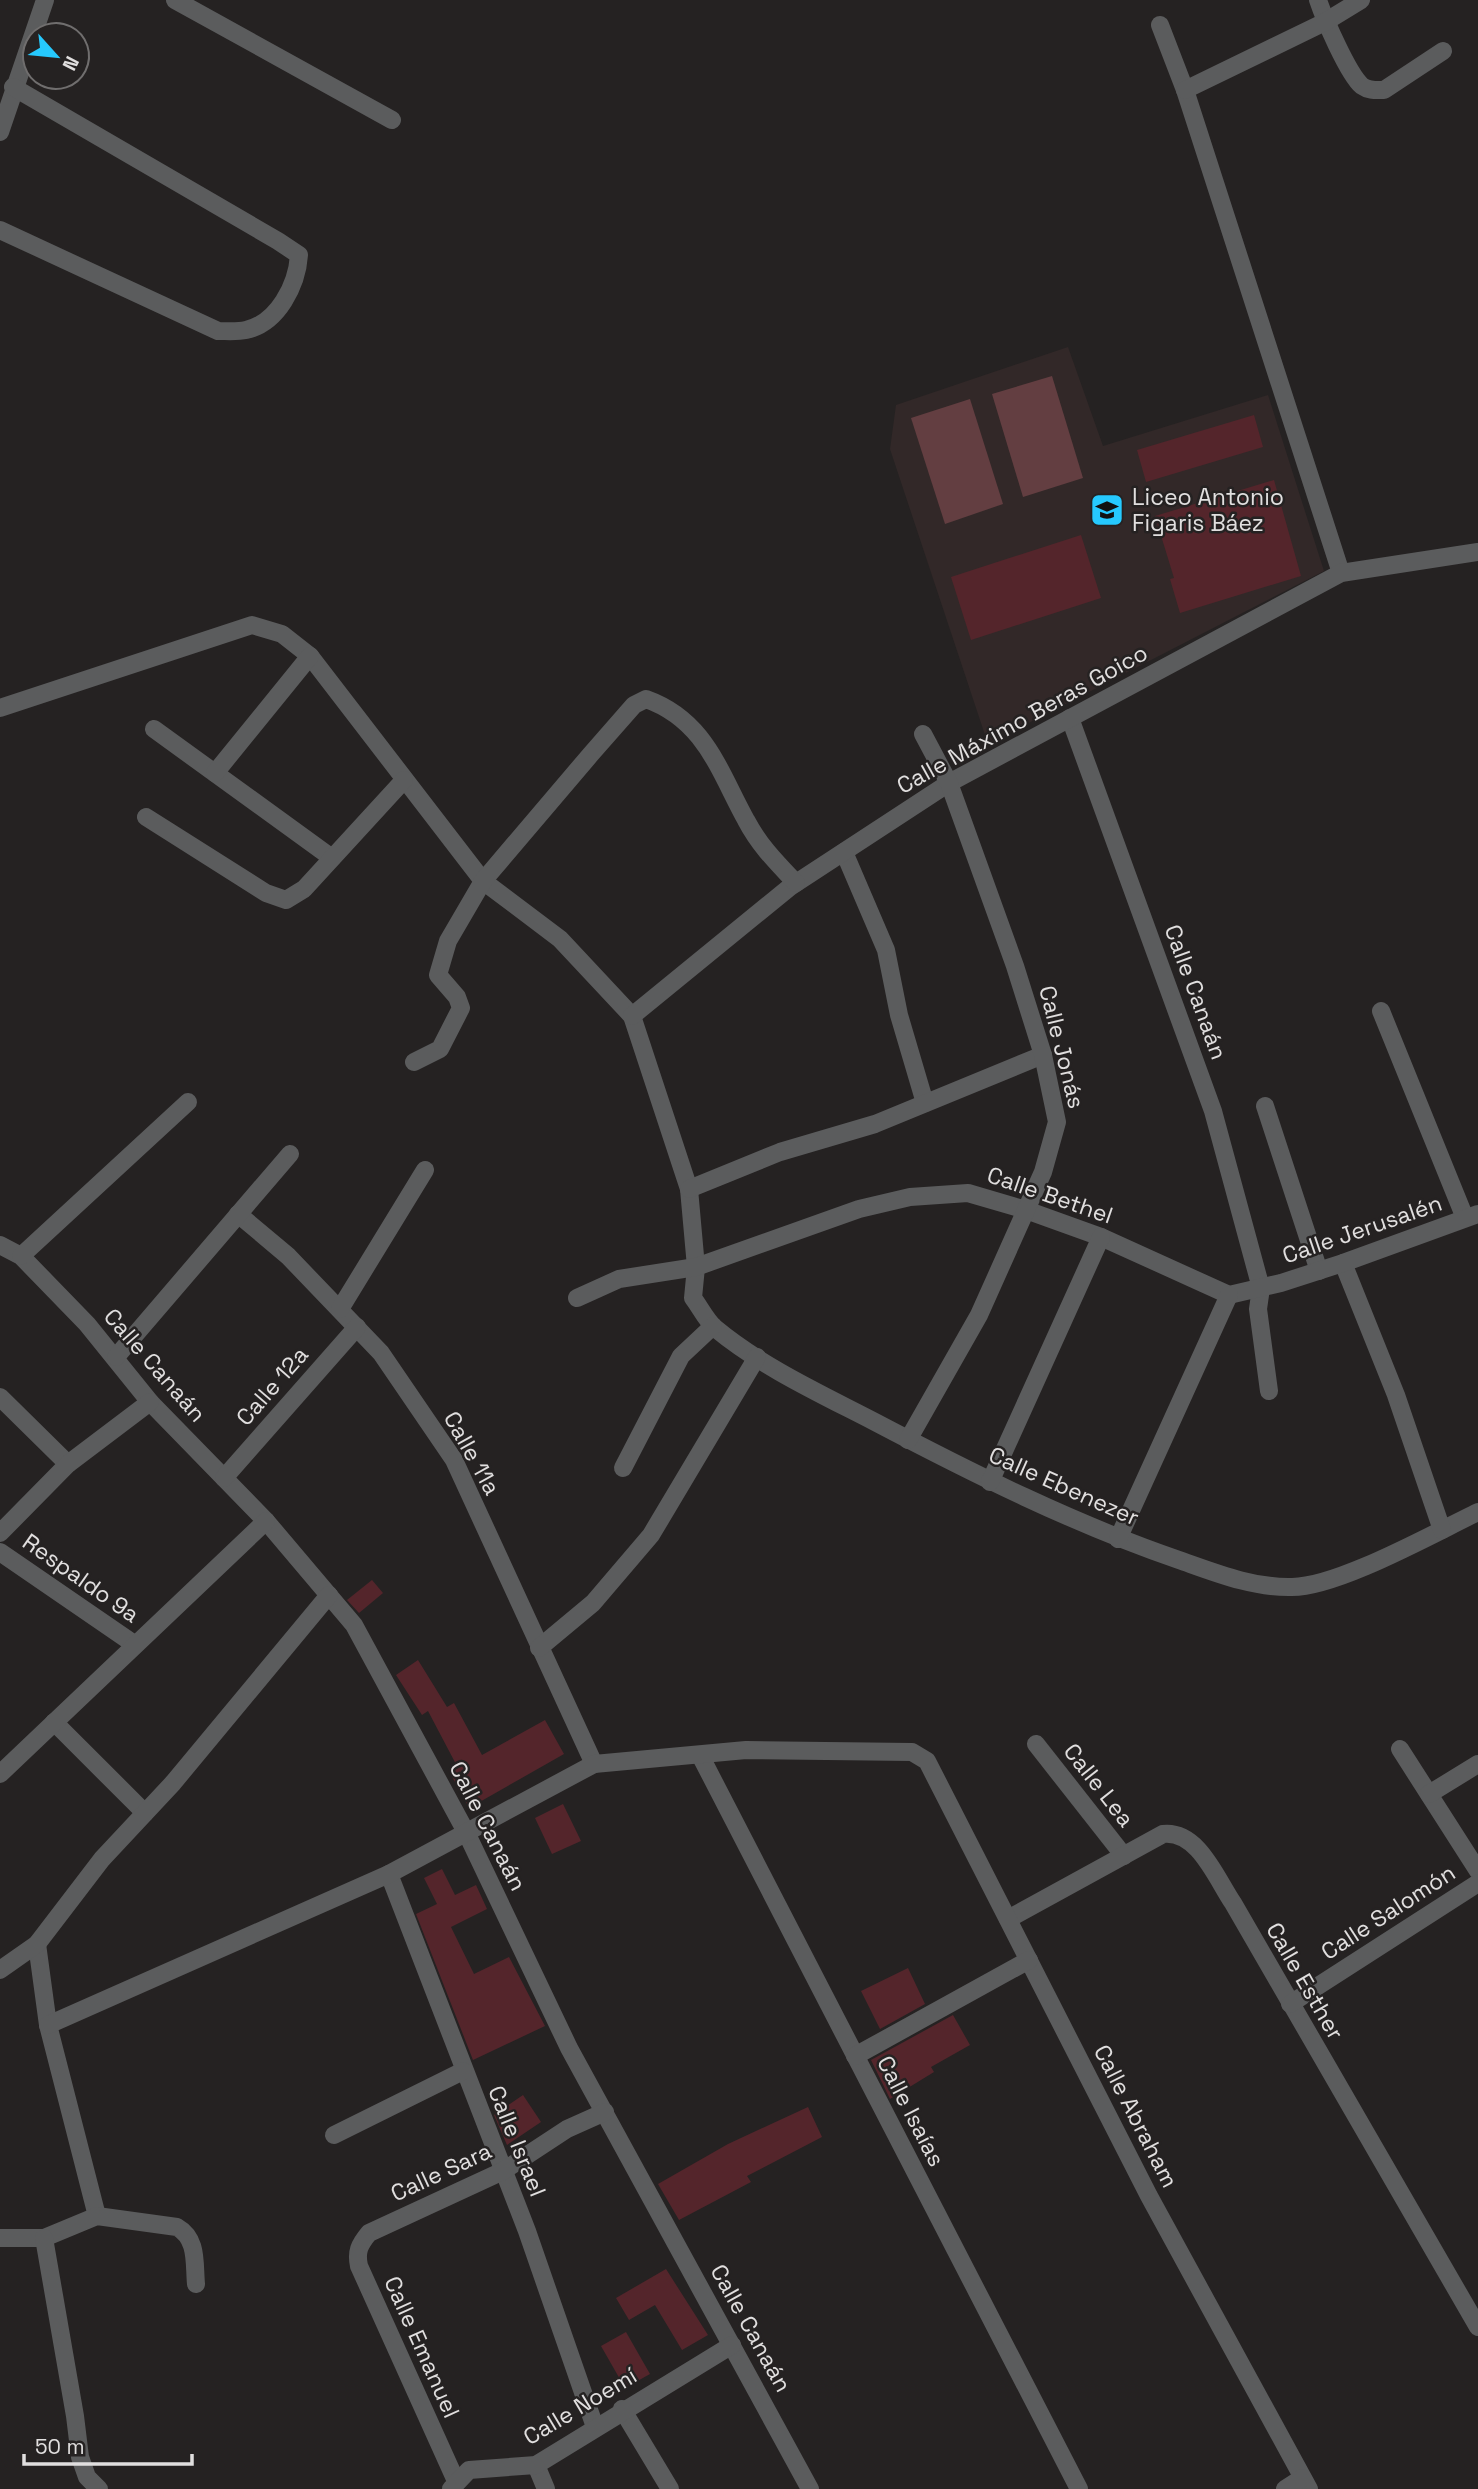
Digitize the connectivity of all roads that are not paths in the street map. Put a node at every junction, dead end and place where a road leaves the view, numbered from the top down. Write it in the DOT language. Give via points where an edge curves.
graph roads {
  1 [pos="45,0"];
  2 [pos="175,0"];
  3 [pos="1318,0"];
  4 [pos="1361,0"];
  5 [pos="1325,22"];
  6 [pos="1160,25"];
  7 [pos="1443,51"];
  8 [pos="13,87"];
  9 [pos="1185,90"];
  10 [pos="392,120"];
  11 [pos="0,132"];
  12 [pos="0,230"];
  13 [pos="1478,552"];
  14 [pos="1341,573"];
  15 [pos="310,656"];
  16 [pos="0,708"];
  17 [pos="1070,718"];
  18 [pos="154,729"];
  19 [pos="923,734"];
  20 [pos="215,773"];
  21 [pos="404,780"];
  22 [pos="949,783"];
  23 [pos="146,817"];
  24 [pos="844,852"];
  25 [pos="332,858"];
  26 [pos="483,881"];
  27 [pos="796,883"];
  28 [pos="1381,1011"];
  29 [pos="632,1016"];
  30 [pos="1043,1055"];
  31 [pos="414,1062"];
  32 [pos="188,1102"];
  33 [pos="925,1103"];
  34 [pos="1265,1106"];
  35 [pos="290,1154"];
  36 [pos="425,1170"];
  37 [pos="689,1189"];
  38 [pos="1026,1210"];
  39 [pos="238,1214"];
  40 [pos="1471,1216"];
  41 [pos="1101,1237"];
  42 [pos="0,1245"];
  43 [pos="21,1256"];
  44 [pos="1343,1263"];
  45 [pos="696,1267"];
  46 [pos="1319,1271"];
  47 [pos="1261,1287"];
  48 [pos="1228,1295"];
  49 [pos="577,1298"];
  50 [pos="340,1309"];
  51 [pos="713,1326"];
  52 [pos="357,1327"];
  53 [pos="116,1357"];
  54 [pos="757,1357"];
  55 [pos="1269,1391"];
  56 [pos="0,1397"];
  57 [pos="150,1402"];
  58 [pos="908,1440"];
  59 [pos="68,1464"];
  60 [pos="623,1468"];
  61 [pos="224,1478"];
  62 [pos="990,1482"];
  63 [pos="1478,1511"];
  64 [pos="266,1521"];
  65 [pos="1442,1530"];
  66 [pos="0,1533"];
  67 [pos="1118,1539"];
  68 [pos="0,1552"];
  69 [pos="329,1595"];
  70 [pos="134,1644"];
  71 [pos="539,1648"];
  72 [pos="54,1722"];
  73 [pos="1036,1744"];
  74 [pos="1400,1749"];
  75 [pos="700,1755"];
  76 [pos="594,1764"];
  77 [pos="1478,1764"];
  78 [pos="0,1774"];
  79 [pos="1429,1794"];
  80 [pos="145,1813"];
  81 [pos="466,1832"];
  82 [pos="1124,1856"];
  83 [pos="1478,1871"];
  84 [pos="389,1874"];
  85 [pos="1478,1883"];
  86 [pos="1008,1919"];
  87 [pos="37,1944"];
  88 [pos="1028,1960"];
  89 [pos="0,1970"];
  90 [pos="1290,2004"];
  91 [pos="48,2025"];
  92 [pos="855,2056"];
  93 [pos="463,2071"];
  94 [pos="605,2112"];
  95 [pos="334,2135"];
  96 [pos="503,2171"];
  97 [pos="97,2216"];
  98 [pos="369,2233"];
  99 [pos="0,2238"];
  100 [pos="44,2238"];
  101 [pos="195,2284"];
  102 [pos="1477,2324"];
  103 [pos="732,2345"];
  104 [pos="622,2409"];
  105 [pos="594,2427"];
  106 [pos="536,2465"];
  107 [pos="1306,2483"];
  108 [pos="453,2485"];
  109 [pos="99,2489"];
  110 [pos="546,2489"];
  111 [pos="670,2489"];
  112 [pos="810,2489"];
  113 [pos="1079,2489"];
  114 [pos="1285,2489"];
  1 -- 8 [label="street"];
  2 -- 10 [label="street"];
  3 -- 5 [label="street"];
  4 -- 5 [label="street"];
  5 -- 7 [label="street" via="1361,85 1372,91 1384,90"];
  5 -- 9 [label="street"];
  6 -- 9 [label="street"];
  8 -- 11 [label="street"];
  8 -- 12 [label="street" via="278,241 299,255 298,275 272,318 246,330 218,331"];
  9 -- 14 [label="street"];
  13 -- 14 [label="street, Calle Máximo Beras Goico"];
  14 -- 17 [label="street, Calle Máximo Beras Goico"];
  15 -- 16 [label="street" via="282,634 252,625"];
  15 -- 20 [label="street"];
  15 -- 21 [label="street"];
  17 -- 22 [label="street, Calle Máximo Beras Goico"];
  17 -- 47 [label="street, Calle Canaán" via="1213,1111"];
  18 -- 20 [label="street"];
  19 -- 22 [label="street, Calle Jonás"];
  20 -- 25 [label="street"];
  21 -- 25 [label="street"];
  21 -- 26 [label="street"];
  22 -- 24 [label="street, Calle Máximo Beras Goico"];
  22 -- 30 [label="street, Calle Jonás"];
  23 -- 25 [label="street" via="266,893 286,900 304,889"];
  24 -- 27 [label="street, Calle Máximo Beras Goico"];
  24 -- 33 [label="street" via="886,950"];
  26 -- 27 [label="street" via="634,705 646,699 663,705 708,745 764,849"];
  26 -- 29 [label="street" via="561,939"];
  26 -- 31 [label="street" via="448,941 438,975 461,1008 440,1049"];
  27 -- 29 [label="street, Calle Máximo Beras Goico"];
  28 -- 40 [label="street"];
  29 -- 37 [label="street, Calle Ebenezer"];
  30 -- 33 [label="street"];
  30 -- 38 [label="street, Calle Jonás" via="1058,1122 1044,1172"];
  32 -- 43 [label="street"];
  33 -- 37 [label="street" via="875,1124 780,1152"];
  34 -- 46 [label="street"];
  35 -- 39 [label="street"];
  36 -- 50 [label="street"];
  37 -- 45 [label="street, Calle Ebenezer"];
  38 -- 41 [label="street, Calle Bethel"];
  38 -- 45 [label="street, Calle Bethel" via="968,1193 910,1197 859,1209"];
  38 -- 58 [label="street, Calle Jonás" via="979,1315"];
  39 -- 50 [label="street, Calle 11a"];
  39 -- 53 [label="street"];
  40 -- 44 [label="street, Calle Jerusalén"];
  41 -- 48 [label="street, Calle Bethel"];
  41 -- 62 [label="street"];
  42 -- 43 [label="street, Calle Canaán"];
  43 -- 53 [label="street, Calle Canaán"];
  44 -- 46 [label="street, Calle Jerusalén"];
  44 -- 65 [label="street" via="1396,1395"];
  45 -- 49 [label="street, Calle Bethel" via="619,1279"];
  45 -- 51 [label="street, Calle Ebenezer" via="693,1298"];
  46 -- 47 [label="street, Calle Jerusalén"];
  47 -- 48 [label="street"];
  47 -- 55 [label="street, Calle Canaán" via="1258,1308"];
  48 -- 67 [label="street"];
  50 -- 52 [label="street, Calle 11a"];
  51 -- 54 [label="street, Calle Ebenezer"];
  51 -- 60 [label="street" via="681,1356"];
  52 -- 61 [label="street, Calle 12a"];
  52 -- 71 [label="street, Calle 11a" via="381,1353 454,1460"];
  53 -- 57 [label="street, Calle Canaán"];
  54 -- 58 [label="street, Calle Ebenezer"];
  54 -- 71 [label="street" via="651,1535 593,1603"];
  56 -- 59 [label="street"];
  57 -- 59 [label="street"];
  57 -- 61 [label="street, Calle Canaán"];
  58 -- 62 [label="street, Calle Ebenezer"];
  59 -- 66 [label="street"];
  61 -- 64 [label="street, Calle Canaán"];
  62 -- 67 [label="street, Calle Ebenezer"];
  63 -- 65 [label="street, Calle Ebenezer"];
  64 -- 69 [label="street, Calle Canaán"];
  64 -- 70 [label="street"];
  65 -- 67 [label="street, Calle Ebenezer" via="1311,1586 1289,1587 1236,1580"];
  68 -- 70 [label="street, Respaldo 9a"];
  69 -- 80 [label="street"];
  69 -- 81 [label="street, Calle Canaán" via="354,1625"];
  70 -- 72 [label="street"];
  71 -- 76 [label="street, Calle 11a"];
  72 -- 78 [label="street"];
  72 -- 80 [label="street"];
  73 -- 82 [label="street, Calle Lea"];
  74 -- 79 [label="street"];
  75 -- 76 [label="street"];
  75 -- 86 [label="street, Calle Abraham" via="746,1750 912,1752 927,1761"];
  75 -- 92 [label="street, Calle Isaías"];
  76 -- 81 [label="street"];
  77 -- 79 [label="street"];
  79 -- 83 [label="street"];
  80 -- 87 [label="street"];
  81 -- 84 [label="street"];
  81 -- 94 [label="street, Calle Canaán" via="569,2048"];
  82 -- 86 [label="street, Calle Esther"];
  82 -- 90 [label="street, Calle Esther" via="1163,1834 1177,1832 1192,1841"];
  84 -- 91 [label="street"];
  84 -- 93 [label="street, Calle Israel"];
  85 -- 90 [label="street, Calle Salomón"];
  86 -- 88 [label="street, Calle Abraham"];
  87 -- 89 [label="street"];
  87 -- 91 [label="street"];
  88 -- 92 [label="street"];
  88 -- 107 [label="street, Calle Abraham" via="1149,2196"];
  90 -- 102 [label="street, Calle Esther"];
  91 -- 97 [label="street"];
  92 -- 113 [label="street, Calle Isaías"];
  93 -- 95 [label="street"];
  93 -- 96 [label="street, Calle Israel"];
  94 -- 96 [label="street, Calle Sara" via="567,2129"];
  94 -- 103 [label="street, Calle Canaán"];
  96 -- 98 [label="street, Calle Sara"];
  96 -- 105 [label="street, Calle Israel"];
  97 -- 100 [label="street"];
  97 -- 101 [label="street" via="177,2227 187,2233 193,2243"];
  98 -- 108 [label="street, Calle Emanuel" via="359,2245 359,2266"];
  99 -- 100 [label="street"];
  100 -- 109 [label="street" via="80,2457 87,2477"];
  103 -- 104 [label="street, Calle Noemí"];
  103 -- 112 [label="street, Calle Canaán"];
  104 -- 105 [label="street, Calle Noemí"];
  104 -- 111 [label="street"];
  105 -- 106 [label="street, Calle Noemí"];
  106 -- 108 [label="street, Calle Noemí" via="469,2470"];
  106 -- 110 [label="street"];
  107 -- 114 [label="street"];
}
